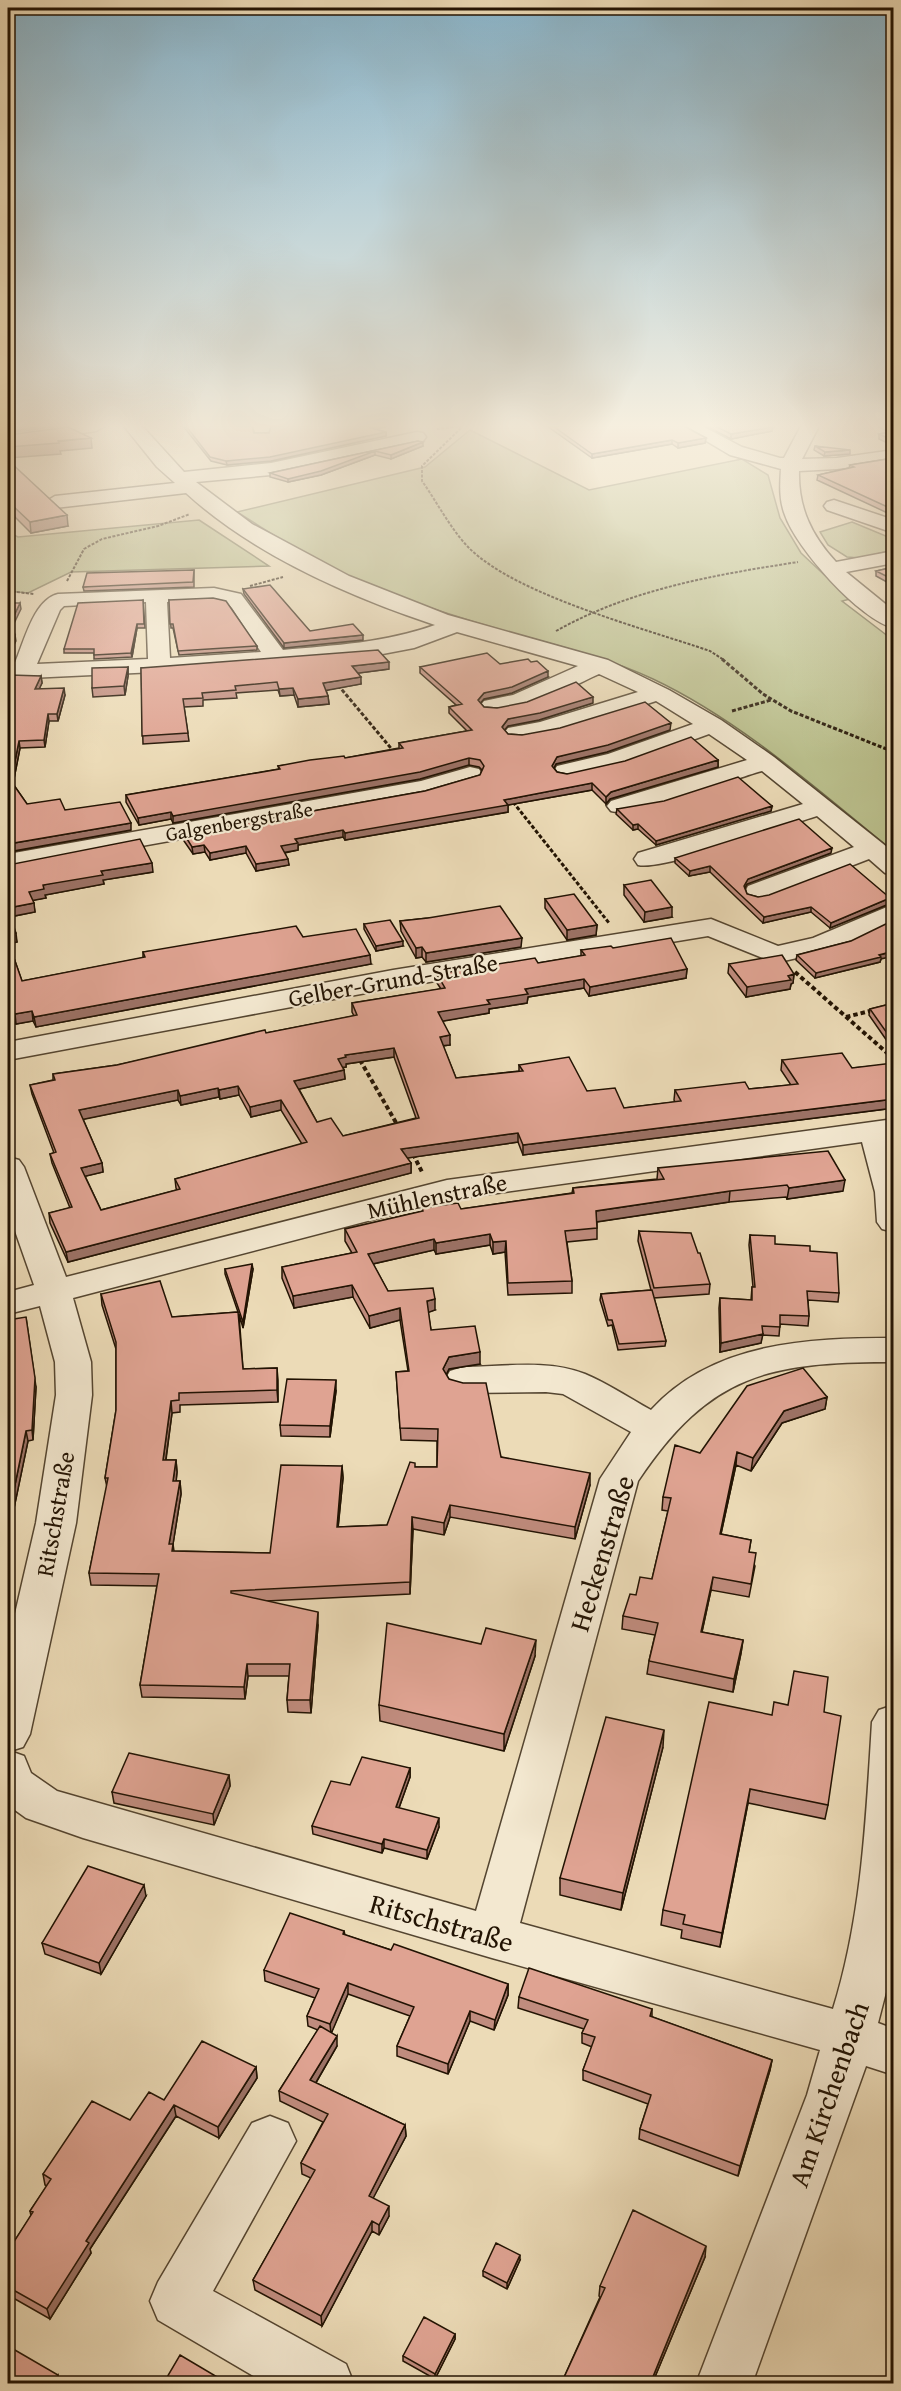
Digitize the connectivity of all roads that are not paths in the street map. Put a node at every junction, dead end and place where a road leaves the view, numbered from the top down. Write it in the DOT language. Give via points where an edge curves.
graph roads {
  1 [pos="260,538"];
  2 [pos="806,538"];
  3 [pos="894,557"];
  4 [pos="831,569"];
  5 [pos="894,596"];
  6 [pos="156,597"];
  7 [pos="862,598"];
  8 [pos="894,622"];
  9 [pos="455,625"];
  10 [pos="273,658"];
  11 [pos="159,665"];
  12 [pos="600,665"];
  13 [pos="15,671"];
  14 [pos="658,693"];
  15 [pos="492,706"];
  16 [pos="722,718"];
  17 [pos="516,733"];
  18 [pos="765,763"];
  19 [pos="566,771"];
  20 [pos="470,774"];
  21 [pos="620,806"];
  22 [pos="820,807"];
  23 [pos="873,849"];
  24 [pos="647,859"];
  25 [pos="8,862"];
  26 [pos="894,867"];
  27 [pos="758,892"];
  28 [pos="894,912"];
  29 [pos="8,1051"];
  30 [pos="884,1129"];
  31 [pos="8,1167"];
  32 [pos="894,1222"];
  33 [pos="54,1292"];
  34 [pos="8,1303"];
  35 [pos="894,1350"];
  36 [pos="463,1380"];
  37 [pos="652,1428"];
  38 [pos="894,1722"];
  39 [pos="8,1734"];
  40 [pos="8,1769"];
  41 [pos="492,1937"];
  42 [pos="872,2044"];
  43 [pos="270,2141"];
  44 [pos="326,2384"];
  45 [pos="724,2384"];
  1 -- 9 [label="street" via="352,586"];
  2 -- 4 [label="street"];
  3 -- 4 [label="street"];
  4 -- 7 [label="street"];
  5 -- 7 [label="street"];
  6 -- 10 [label="street" via="214,594 234,598 271,647"];
  6 -- 11 [label="street"];
  6 -- 13 [label="street" via="58,600 50,607"];
  7 -- 8 [label="street"];
  9 -- 10 [label="street" via="395,646"];
  9 -- 12 [label="street"];
  10 -- 11 [label="street"];
  11 -- 13 [label="street"];
  12 -- 14 [label="street"];
  12 -- 15 [label="street" via="520,700"];
  14 -- 16 [label="street"];
  14 -- 17 [label="street"];
  16 -- 18 [label="street"];
  16 -- 19 [label="street" via="622,758"];
  18 -- 21 [label="street"];
  18 -- 22 [label="street"];
  20 -- 25 [label="street, Galgenbergstraße" via="425,788"];
  22 -- 23 [label="street"];
  22 -- 24 [label="street"];
  23 -- 26 [label="street"];
  23 -- 27 [label="street"];
  28 -- 29 [label="street, Gelber-Grund-Straße" via="822,944 775,955 711,927 393,979"];
  30 -- 32 [label="street"];
  30 -- 33 [label="street, Mühlenstraße" via="433,1193"];
  31 -- 33 [label="street, Ritschstraße"];
  33 -- 34 [label="street, Mühlenstraße"];
  33 -- 39 [label="street, Ritschstraße" via="73,1362 71,1418 56,1523"];
  35 -- 37 [label="street, Heckenstraße" via="785,1353 735,1369 703,1385"];
  36 -- 37 [label="street" via="546,1378 572,1383"];
  37 -- 41 [label="street, Heckenstraße" via="619,1479"];
  38 -- 42 [label="street, Am Kirchenbach" via="886,1869 876,1933"];
  40 -- 41 [label="street, Ritschstraße" via="12,1784 42,1805"];
  41 -- 42 [label="street, Ritschstraße"];
  42 -- 45 [label="street, Am Kirchenbach"];
  43 -- 44 [label="street" via="177,2301"];
}
